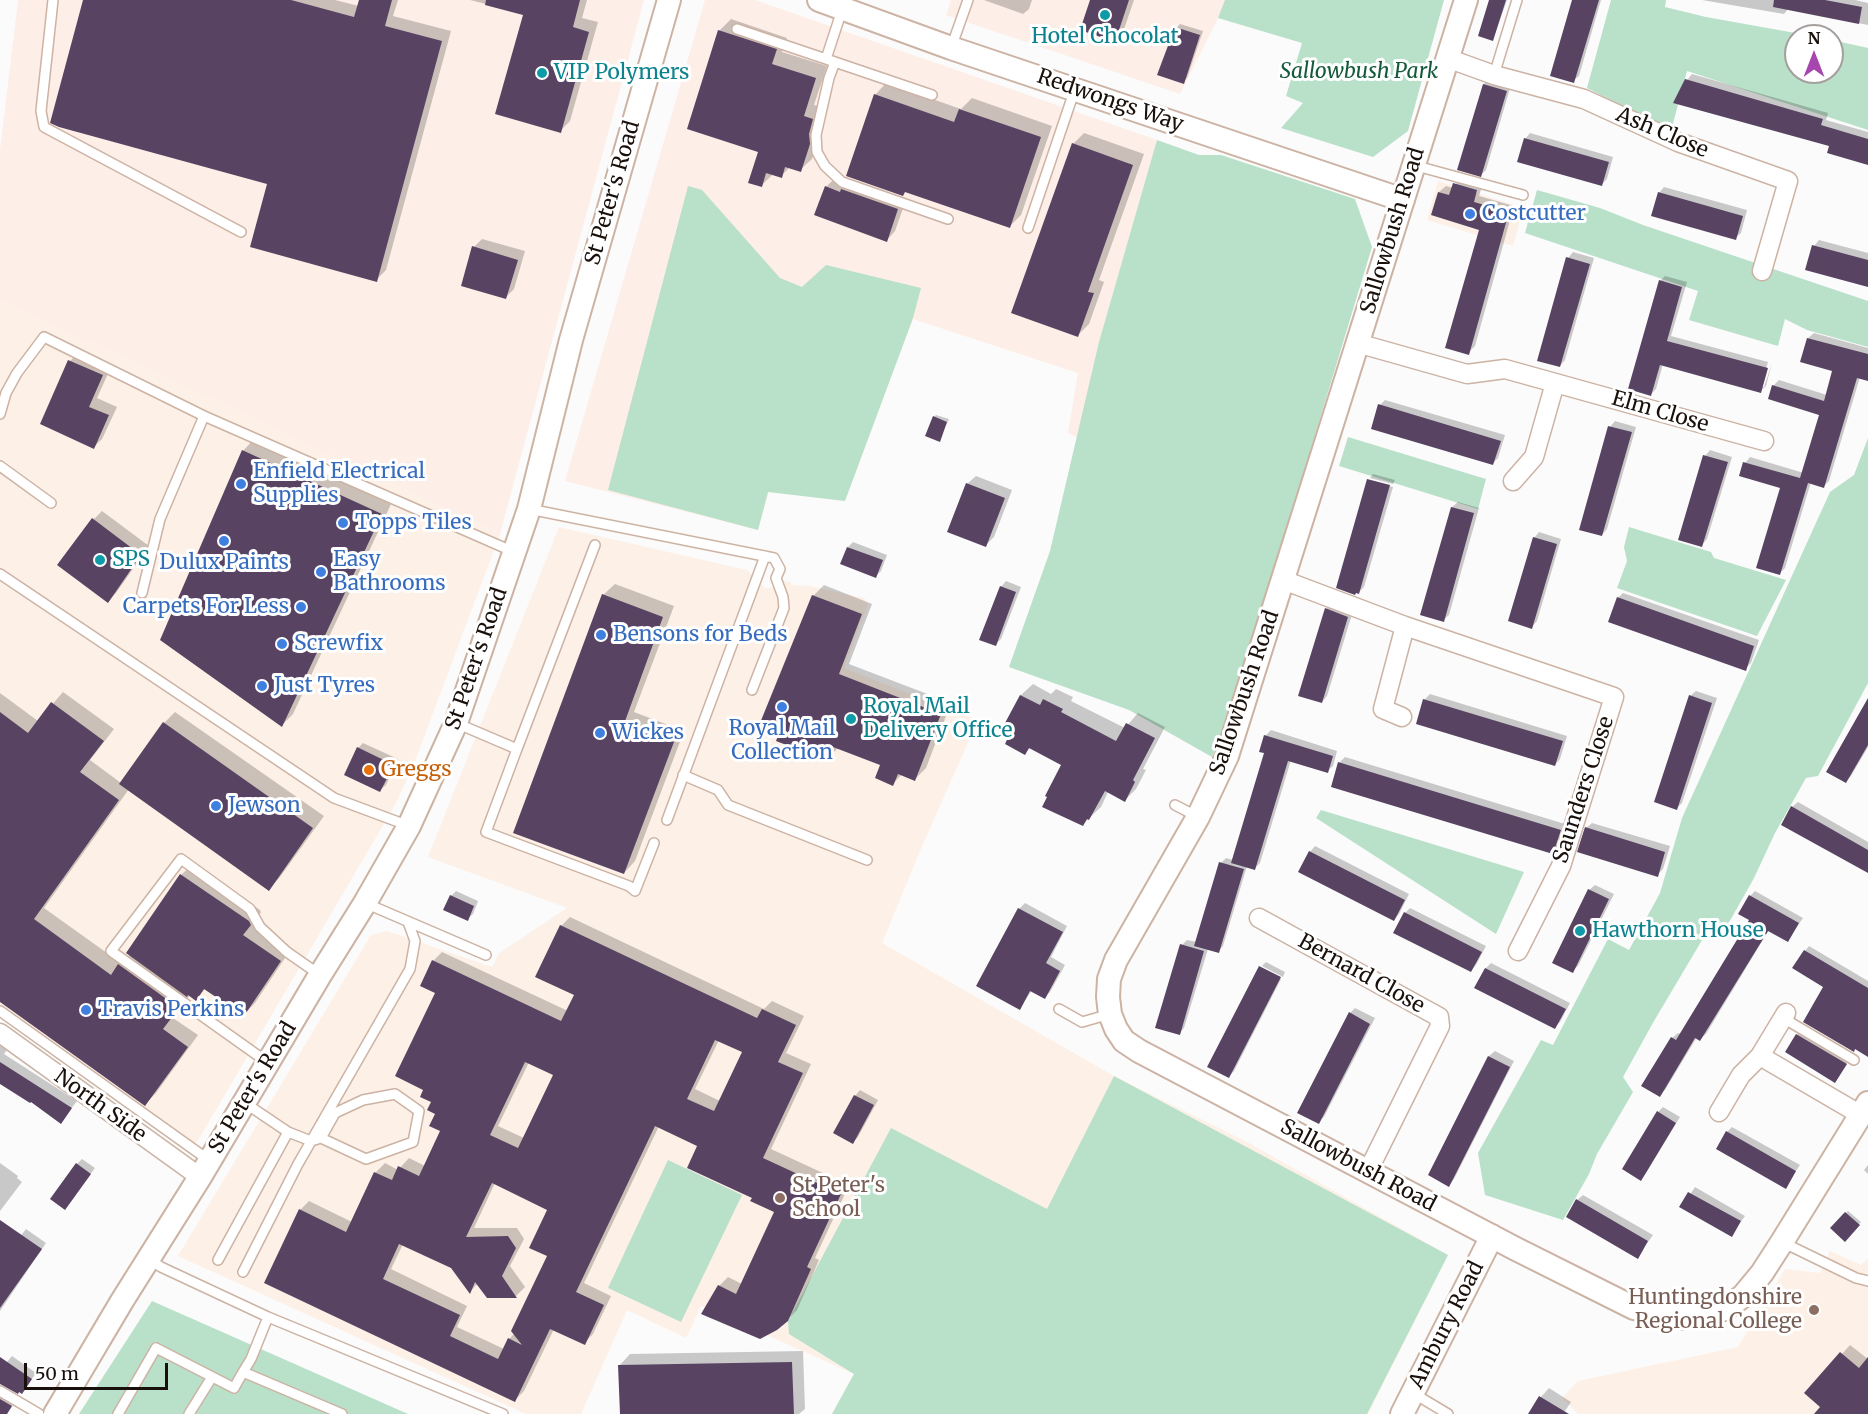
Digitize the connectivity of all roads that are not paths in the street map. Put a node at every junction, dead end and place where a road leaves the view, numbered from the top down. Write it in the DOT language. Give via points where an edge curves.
graph roads {
  1 [pos="53,0"];
  2 [pos="669,0"];
  3 [pos="819,0"];
  4 [pos="968,0"];
  5 [pos="1466,0"];
  6 [pos="1517,0"];
  7 [pos="843,8"];
  8 [pos="737,29"];
  9 [pos="951,48"];
  10 [pos="1447,58"];
  11 [pos="830,60"];
  12 [pos="1494,75"];
  13 [pos="1075,89"];
  14 [pos="932,95"];
  15 [pos="1413,165"];
  16 [pos="1522,195"];
  17 [pos="1403,200"];
  18 [pos="948,219"];
  19 [pos="1028,228"];
  20 [pos="241,232"];
  21 [pos="1762,271"];
  22 [pos="1357,344"];
  23 [pos="1555,383"];
  24 [pos="0,414"];
  25 [pos="204,417"];
  26 [pos="1764,441"];
  27 [pos="0,466"];
  28 [pos="1513,481"];
  29 [pos="51,503"];
  30 [pos="529,509"];
  31 [pos="595,545"];
  32 [pos="514,552"];
  33 [pos="765,556"];
  34 [pos="0,574"];
  35 [pos="1283,580"];
  36 [pos="142,593"];
  37 [pos="1405,626"];
  38 [pos="752,690"];
  39 [pos="1402,717"];
  40 [pos="456,723"];
  41 [pos="518,749"];
  42 [pos="683,775"];
  43 [pos="1175,805"];
  44 [pos="1198,817"];
  45 [pos="667,820"];
  46 [pos="409,826"];
  47 [pos="654,843"];
  48 [pos="867,860"];
  49 [pos="365,903"];
  50 [pos="1259,918"];
  51 [pos="408,922"];
  52 [pos="1518,951"];
  53 [pos="486,955"];
  54 [pos="320,975"];
  55 [pos="1059,1008"];
  56 [pos="0,1011"];
  57 [pos="1110,1014"];
  58 [pos="1785,1015"];
  59 [pos="0,1034"];
  60 [pos="1760,1056"];
  61 [pos="1854,1060"];
  62 [pos="267,1062"];
  63 [pos="243,1101"];
  64 [pos="1864,1109"];
  65 [pos="1719,1112"];
  66 [pos="288,1132"];
  67 [pos="321,1138"];
  68 [pos="311,1140"];
  69 [pos="205,1169"];
  70 [pos="1368,1171"];
  71 [pos="1492,1236"];
  72 [pos="1782,1242"];
  73 [pos="149,1259"];
  74 [pos="218,1260"];
  75 [pos="243,1272"];
  76 [pos="1868,1281"];
  77 [pos="268,1317"];
  78 [pos="243,1372"];
  79 [pos="212,1377"];
  80 [pos="0,1391"];
  81 [pos="1413,1393"];
  82 [pos="39,1414"];
  83 [pos="55,1414"];
  84 [pos="118,1414"];
  85 [pos="189,1414"];
  86 [pos="342,1414"];
  87 [pos="503,1414"];
  88 [pos="1402,1414"];
  89 [pos="1448,1414"];
  1 -- 20 [label="lane" via="41,111 44,127"];
  2 -- 30 [label="street, St Peter's Road" via="571,340"];
  3 -- 7 [label="street, Redwongs Way"];
  4 -- 9 [label="lane"];
  5 -- 10 [label="street, Sallowbush Road"];
  6 -- 12 [label="lane"];
  7 -- 9 [label="street, Redwongs Way"];
  7 -- 11 [label="lane"];
  8 -- 11 [label="lane"];
  9 -- 13 [label="street, Redwongs Way"];
  10 -- 12 [label="street, Ash Close"];
  10 -- 15 [label="street, Sallowbush Road"];
  11 -- 14 [label="lane"];
  11 -- 18 [label="lane" via="816,135 817,153 825,166 842,182"];
  12 -- 21 [label="street, Ash Close" via="1584,99 1678,142 1788,181"];
  13 -- 17 [label="street, Redwongs Way"];
  13 -- 19 [label="lane"];
  15 -- 16 [label="lane"];
  15 -- 17 [label="street, Sallowbush Road"];
  17 -- 22 [label="street, Sallowbush Road"];
  22 -- 23 [label="street, Elm Close" via="1467,374 1505,369"];
  22 -- 35 [label="street, Sallowbush Road"];
  23 -- 26 [label="street, Elm Close"];
  23 -- 28 [label="street" via="1534,456"];
  24 -- 25 [label="lane" via="17,373 44,337"];
  25 -- 32 [label="lane"];
  25 -- 36 [label="lane" via="160,519"];
  27 -- 29 [label="lane"];
  30 -- 32 [label="street, St Peter's Road"];
  30 -- 33 [label="lane"];
  31 -- 41 [label="lane"];
  32 -- 40 [label="street, St Peter's Road"];
  33 -- 38 [label="lane" via="774,558 780,569 776,578 784,608"];
  33 -- 42 [label="lane"];
  34 -- 46 [label="lane" via="334,798"];
  35 -- 37 [label="street, Saunders Close"];
  35 -- 44 [label="street, Sallowbush Road" via="1227,756"];
  37 -- 39 [label="street" via="1383,709"];
  37 -- 52 [label="street, Saunders Close" via="1614,698 1561,866"];
  40 -- 41 [label="lane"];
  40 -- 46 [label="street, St Peter's Road"];
  41 -- 47 [label="lane" via="486,832 635,891"];
  42 -- 45 [label="lane"];
  42 -- 48 [label="lane" via="718,790 728,805"];
  43 -- 44 [label="lane"];
  44 -- 57 [label="street, Sallowbush Road" via="1116,960 1109,979"];
  46 -- 49 [label="street, St Peter's Road"];
  49 -- 51 [label="lane"];
  49 -- 54 [label="street, St Peter's Road"];
  50 -- 70 [label="street, Bernard Close" via="1439,1017 1440,1026"];
  51 -- 53 [label="lane"];
  51 -- 68 [label="lane" via="415,941 411,969"];
  54 -- 62 [label="street, St Peter's Road"];
  54 -- 62 [label="lane" via="260,927 250,909 181,859 111,951"];
  55 -- 57 [label="lane" via="1082,1022"];
  56 -- 69 [label="lane"];
  57 -- 70 [label="street, Sallowbush Road" via="1124,1041 1139,1051"];
  58 -- 60 [label="street"];
  58 -- 61 [label="lane"];
  59 -- 69 [label="street, North Side" via="108,1113"];
  60 -- 64 [label="street"];
  60 -- 65 [label="street" via="1741,1075"];
  62 -- 63 [label="street, St Peter's Road"];
  63 -- 66 [label="lane"];
  63 -- 69 [label="street, St Peter's Road"];
  64 -- 72 [label="street, Sallowbush Road"];
  66 -- 68 [label="lane"];
  66 -- 74 [label="lane"];
  67 -- 67 [label="lane" via="335,1113 363,1100 395,1094 419,1111 413,1142 366,1159"];
  67 -- 68 [label="lane"];
  68 -- 75 [label="lane"];
  69 -- 73 [label="street, St Peter's Road"];
  70 -- 71 [label="street, Sallowbush Road"];
  71 -- 72 [label="street, Sallowbush Road" via="1634,1308 1683,1318 1725,1309 1743,1296"];
  71 -- 81 [label="street, Ambury Road"];
  72 -- 76 [label="lane"];
  73 -- 77 [label="lane"];
  73 -- 83 [label="street, St Peter's Road"];
  77 -- 78 [label="lane"];
  77 -- 87 [label="lane"];
  78 -- 79 [label="lane" via="234,1388"];
  78 -- 86 [label="lane"];
  79 -- 84 [label="lane" via="156,1348"];
  79 -- 85 [label="lane"];
  80 -- 82 [label="lane"];
  81 -- 88 [label="street, Ambury Road"];
  81 -- 89 [label="lane"];
}
